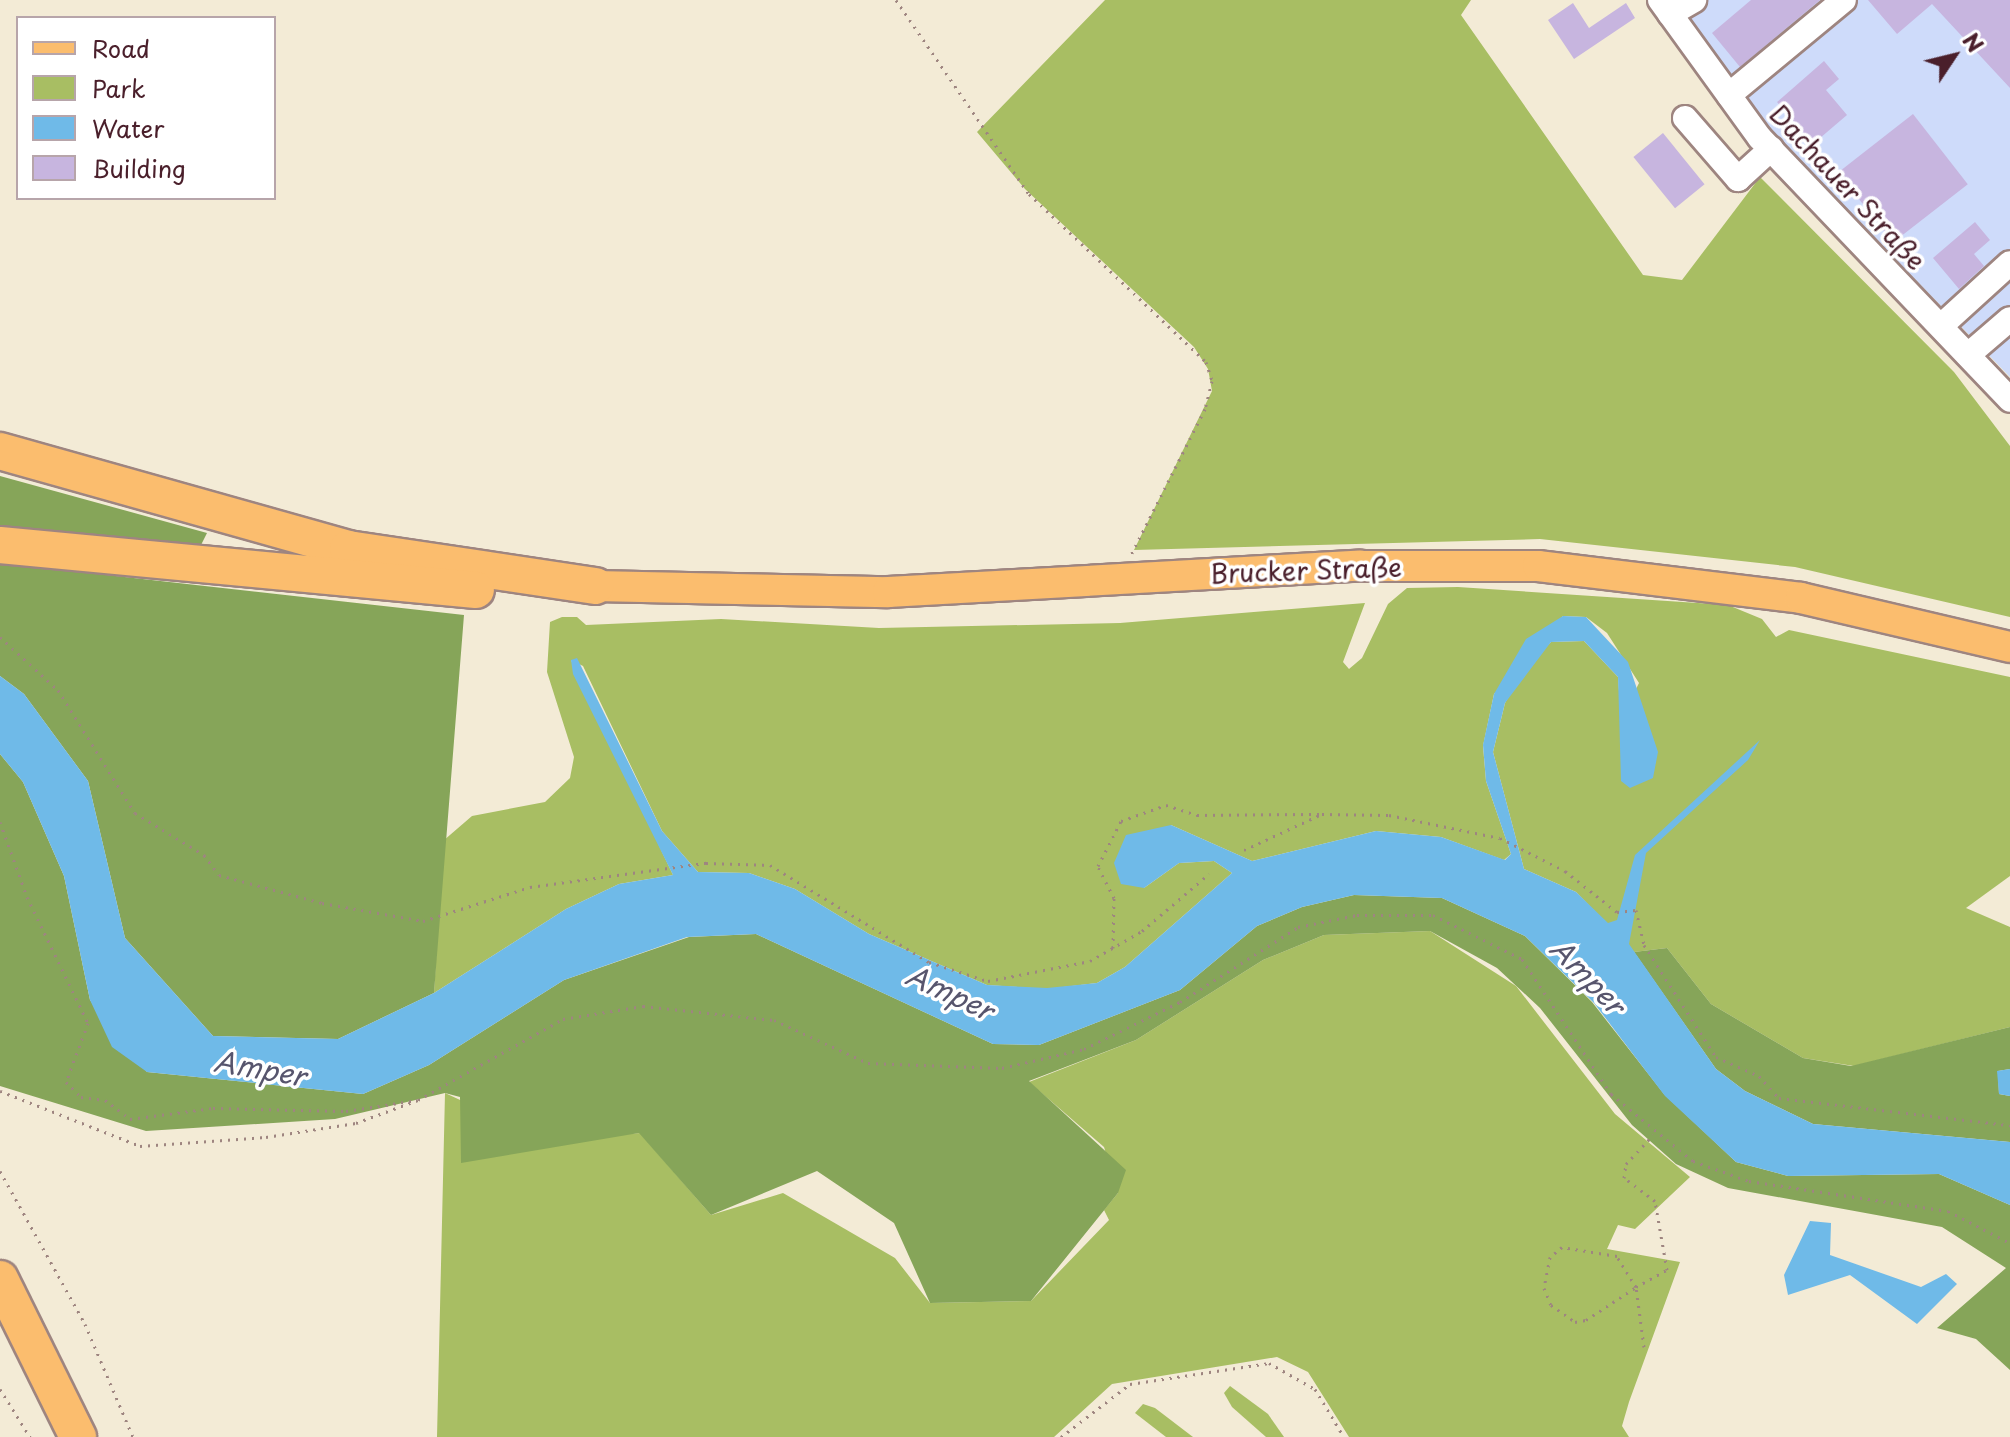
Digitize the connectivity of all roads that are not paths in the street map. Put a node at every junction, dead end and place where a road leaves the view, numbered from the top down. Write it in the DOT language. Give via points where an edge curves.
graph roads {
  1 [pos="1694,0"];
  2 [pos="1844,0"];
  3 [pos="1665,7"];
  4 [pos="1729,95"];
  5 [pos="1685,118"];
  6 [pos="1771,149"];
  7 [pos="2010,263"];
  8 [pos="2010,319"];
  9 [pos="1941,326"];
  10 [pos="1968,355"];
  11 [pos="2010,400"];
  12 [pos="0,451"];
  13 [pos="0,545"];
  14 [pos="595,586"];
  15 [pos="2010,647"];
  16 [pos="0,1279"];
  17 [pos="78,1437"];
  1 -- 3 [label="street"];
  2 -- 4 [label="street"];
  3 -- 4 [label="street, Dachauer Straße"];
  4 -- 6 [label="street, Dachauer Straße"];
  5 -- 6 [label="street" via="1738,179"];
  6 -- 9 [label="street, Dachauer Straße"];
  7 -- 9 [label="street"];
  8 -- 10 [label="street"];
  9 -- 10 [label="street, Dachauer Straße"];
  10 -- 11 [label="street, Dachauer Straße"];
  12 -- 14 [label="highway" via="348,549"];
  13 -- 14 [label="highway" via="327,580 476,590"];
  14 -- 15 [label="main road, Brucker Straße" via="888,592 1440,565 1644,574 1801,598"];
  16 -- 17 [label="highway"];
}
